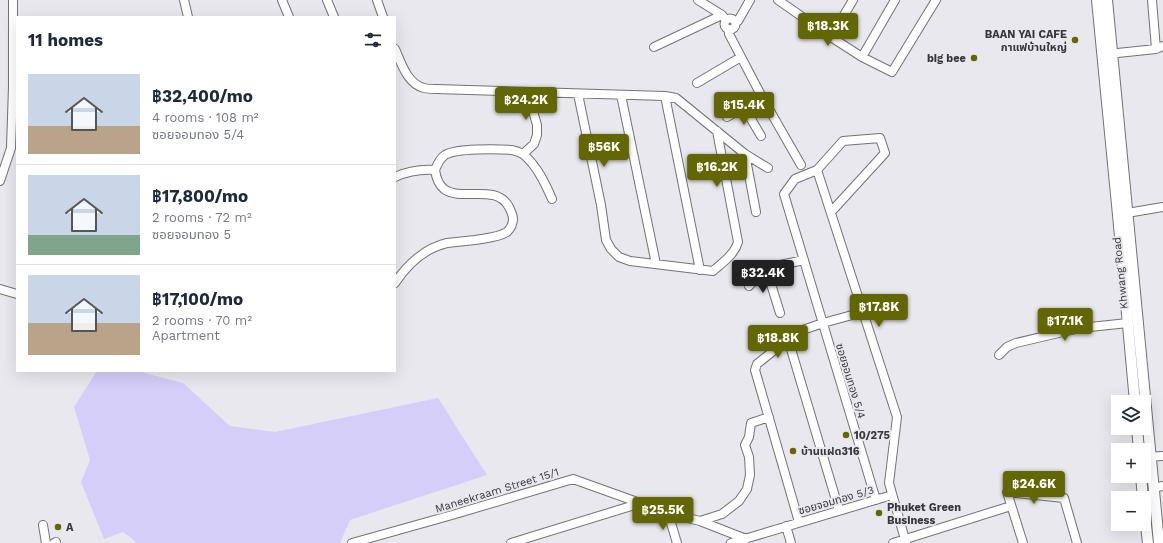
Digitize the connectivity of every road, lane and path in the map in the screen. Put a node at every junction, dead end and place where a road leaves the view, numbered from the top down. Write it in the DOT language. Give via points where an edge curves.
graph roads {
  1 [pos="13,0"];
  2 [pos="184,0"];
  3 [pos="282,0"];
  4 [pos="328,0"];
  5 [pos="378,0"];
  6 [pos="698,0"];
  7 [pos="750,0"];
  8 [pos="778,0"];
  9 [pos="895,0"];
  10 [pos="936,0"];
  11 [pos="1097,0"];
  12 [pos="1107,0"];
  13 [pos="1152,0"];
  14 [pos="851,1"];
  15 [pos="188,16"];
  16 [pos="289,16"];
  17 [pos="334,16"];
  18 [pos="384,16"];
  19 [pos="724,17"];
  20 [pos="736,22"];
  21 [pos="729,29"];
  22 [pos="830,37"];
  23 [pos="654,47"];
  24 [pos="1159,47"];
  25 [pos="396,51"];
  26 [pos="1107,54"];
  27 [pos="741,57"];
  28 [pos="862,57"];
  29 [pos="697,83"];
  30 [pos="533,92"];
  31 [pos="578,94"];
  32 [pos="621,95"];
  33 [pos="665,96"];
  34 [pos="762,97"];
  35 [pos="744,107"];
  36 [pos="727,117"];
  37 [pos="717,131"];
  38 [pos="761,136"];
  39 [pos="523,154"];
  40 [pos="745,154"];
  41 [pos="801,165"];
  42 [pos="768,168"];
  43 [pos="435,170"];
  44 [pos="817,170"];
  45 [pos="396,177"];
  46 [pos="0,181"];
  47 [pos="552,199"];
  48 [pos="1163,207"];
  49 [pos="756,212"];
  50 [pos="831,212"];
  51 [pos="1126,213"];
  52 [pos="804,260"];
  53 [pos="656,264"];
  54 [pos="766,268"];
  55 [pos="700,270"];
  56 [pos="396,282"];
  57 [pos="749,286"];
  58 [pos="0,289"];
  59 [pos="16,294"];
  60 [pos="1130,294"];
  61 [pos="863,312"];
  62 [pos="780,313"];
  63 [pos="823,323"];
  64 [pos="1128,323"];
  65 [pos="788,339"];
  66 [pos="999,355"];
  67 [pos="1134,395"];
  68 [pos="769,417"];
  69 [pos="1146,443"];
  70 [pos="1163,456"];
  71 [pos="1151,457"];
  72 [pos="1151,468"];
  73 [pos="1158,487"];
  74 [pos="892,495"];
  75 [pos="876,500"];
  76 [pos="641,503"];
  77 [pos="1011,506"];
  78 [pos="839,510"];
  79 [pos="668,513"];
  80 [pos="700,521"];
  81 [pos="799,522"];
  82 [pos="43,526"];
  83 [pos="786,526"];
  84 [pos="1147,531"];
  85 [pos="746,539"];
  86 [pos="906,541"];
  87 [pos="46,543"];
  88 [pos="352,543"];
  89 [pos="511,543"];
  90 [pos="677,543"];
  91 [pos="731,543"];
  92 [pos="791,543"];
  93 [pos="893,543"];
  94 [pos="1023,543"];
  95 [pos="1077,543"];
  96 [pos="1148,543"];
  97 [pos="1159,543"];
  1 -- 46 [label="street" via="11,148"];
  2 -- 15 [label="street"];
  3 -- 16 [label="street"];
  4 -- 17 [label="street"];
  5 -- 18 [label="street"];
  6 -- 19 [label="street"];
  7 -- 20 [label="street"];
  8 -- 22 [label="street"];
  9 -- 28 [label="street"];
  10 -- 28 [label="street" via="892,72"];
  11 -- 26 [label="main road, Khwang Road"];
  12 -- 26 [label="main road, Khwang Road"];
  13 -- 24 [label="street"];
  14 -- 22 [label="street"];
  19 -- 20 [label="street" via="732,18"];
  19 -- 21 [label="street" via="724,25"];
  19 -- 23 [label="street"];
  20 -- 21 [label="street" via="735,26"];
  21 -- 27 [label="street"];
  22 -- 28 [label="street"];
  24 -- 26 [label="street"];
  25 -- 30 [label="street" via="413,83 422,88"];
  26 -- 51 [label="main road, Khwang Road"];
  26 -- 60 [label="main road, Khwang Road"];
  27 -- 29 [label="street"];
  27 -- 34 [label="street"];
  30 -- 31 [label="street"];
  30 -- 39 [label="street" via="537,135 534,144"];
  31 -- 32 [label="street"];
  31 -- 53 [label="street" via="606,240 619,257"];
  32 -- 33 [label="street"];
  32 -- 53 [label="street"];
  33 -- 37 [label="street" via="676,98"];
  33 -- 55 [label="street"];
  34 -- 35 [label="street"];
  34 -- 41 [label="street"];
  35 -- 36 [label="street"];
  35 -- 38 [label="street"];
  37 -- 40 [label="street"];
  37 -- 55 [label="street" via="738,242 728,258 713,271"];
  39 -- 43 [label="street" via="514,150 453,152 444,155"];
  39 -- 47 [label="street" via="543,179"];
  40 -- 42 [label="street"];
  40 -- 49 [label="street"];
  43 -- 45 [label="street" via="412,170"];
  43 -- 56 [label="street" via="439,182 445,189 493,195 503,200 513,216 513,223 510,230 504,234 433,248 408,266"];
  44 -- 50 [label="street"];
  44 -- 50 [label="street" via="843,141 880,138 885,153"];
  44 -- 52 [label="street, ซอยจอมทอง 5/4" via="795,179 784,194"];
  48 -- 51 [label="street"];
  50 -- 61 [label="street"];
  51 -- 60 [label="main road, Khwang Road"];
  52 -- 54 [label="street"];
  52 -- 63 [label="street, ซอยจอมทอง 5/4"];
  53 -- 55 [label="street"];
  54 -- 57 [label="street"];
  54 -- 62 [label="street"];
  58 -- 59 [label="street"];
  60 -- 64 [label="main road, Khwang Road"];
  60 -- 69 [label="main road, Khwang Road"];
  61 -- 63 [label="street"];
  61 -- 74 [label="street" via="897,417 889,483"];
  63 -- 65 [label="street" via="797,332"];
  63 -- 75 [label="street, ซอยจอมทอง 5/4"];
  64 -- 66 [label="street" via="1080,328 1016,343"];
  64 -- 67 [label="main road, Khwang Road"];
  65 -- 68 [label="street" via="757,364 755,370"];
  65 -- 78 [label="street"];
  68 -- 80 [label="street" via="751,423 745,445 750,475 739,501 722,514"];
  68 -- 81 [label="street"];
  70 -- 71 [label="street"];
  72 -- 73 [label="main road, Khwang Road"];
  73 -- 97 [label="main road, Khwang Road"];
  74 -- 75 [label="street, ซอยจอมทอง 5/3"];
  74 -- 86 [label="street"];
  75 -- 78 [label="street, ซอยจอมทอง 5/3"];
  76 -- 79 [label="street, Maneekraam Street 15/1"];
  76 -- 88 [label="street, Maneekraam Street 15/1" via="573,479"];
  76 -- 89 [label="street"];
  77 -- 86 [label="street"];
  77 -- 94 [label="street"];
  77 -- 95 [label="street" via="1007,492 1064,498"];
  78 -- 81 [label="street, ซอยจอมทอง 5/3"];
  79 -- 80 [label="street, Maneekraam Street 15/1"];
  79 -- 90 [label="street"];
  80 -- 85 [label="street, Maneekraam Street 15/1"];
  81 -- 83 [label="street, ซอยจอมทอง 5/3"];
  82 -- 87 [label="street"];
  83 -- 85 [label="street, ซอยจอมทอง 5/3"];
  83 -- 92 [label="street"];
  84 -- 96 [label="main road"];
  85 -- 91 [label="street, ซอยจอมทอง 5/3"];
  86 -- 93 [label="street"];
}
